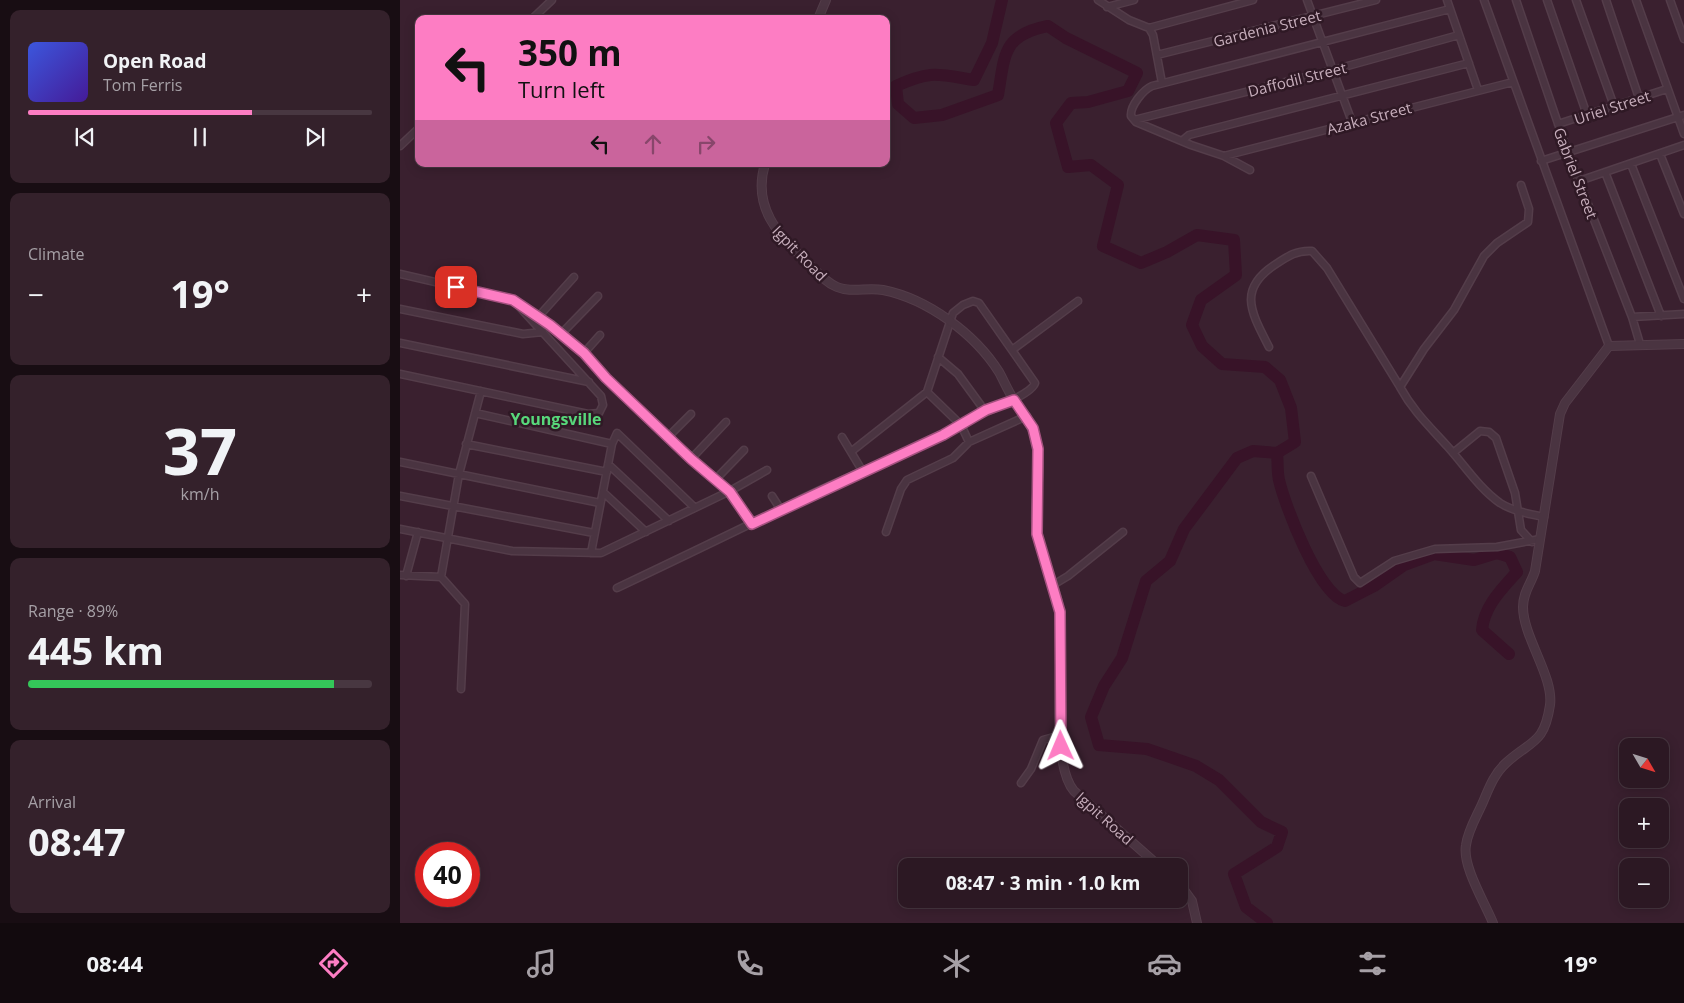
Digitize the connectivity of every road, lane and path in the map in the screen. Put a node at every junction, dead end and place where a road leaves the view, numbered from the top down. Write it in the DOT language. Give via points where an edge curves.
graph roads {
  1 [pos="552,0"];
  2 [pos="826,0"];
  3 [pos="1098,0"];
  4 [pos="1134,0"];
  5 [pos="1253,0"];
  6 [pos="1307,0"];
  7 [pos="1376,0"];
  8 [pos="1448,0"];
  9 [pos="1484,0"];
  10 [pos="1516,0"];
  11 [pos="1547,0"];
  12 [pos="1576,0"];
  13 [pos="1606,0"];
  14 [pos="1636,0"];
  15 [pos="1670,0"];
  16 [pos="1107,7"];
  17 [pos="1450,9"];
  18 [pos="536,15"];
  19 [pos="820,15"];
  20 [pos="1313,17"];
  21 [pos="1149,28"];
  22 [pos="1459,35"];
  23 [pos="1684,40"];
  24 [pos="1322,43"];
  25 [pos="1157,55"];
  26 [pos="1469,63"];
  27 [pos="1333,70"];
  28 [pos="1513,82"];
  29 [pos="1162,83"];
  30 [pos="1667,89"];
  31 [pos="1478,90"];
  32 [pos="1344,96"];
  33 [pos="1639,98"];
  34 [pos="1614,106"];
  35 [pos="1587,115"];
  36 [pos="1684,115"];
  37 [pos="1677,117"];
  38 [pos="1134,120"];
  39 [pos="1352,122"];
  40 [pos="1558,124"];
  41 [pos="415,132"];
  42 [pos="1684,134"];
  43 [pos="1183,140"];
  44 [pos="1684,145"];
  45 [pos="400,146"];
  46 [pos="1568,153"];
  47 [pos="1660,154"];
  48 [pos="1224,156"];
  49 [pos="1542,161"];
  50 [pos="1631,164"];
  51 [pos="765,167"];
  52 [pos="1250,170"];
  53 [pos="1605,172"];
  54 [pos="1579,181"];
  55 [pos="1521,185"];
  56 [pos="1684,214"];
  57 [pos="400,274"];
  58 [pos="574,277"];
  59 [pos="598,296"];
  60 [pos="1684,299"];
  61 [pos="513,300"];
  62 [pos="1078,301"];
  63 [pos="400,308"];
  64 [pos="1684,314"];
  65 [pos="539,316"];
  66 [pos="1662,316"];
  67 [pos="1632,317"];
  68 [pos="950,322"];
  69 [pos="543,332"];
  70 [pos="562,334"];
  71 [pos="600,336"];
  72 [pos="400,343"];
  73 [pos="1640,344"];
  74 [pos="1684,344"];
  75 [pos="1609,346"];
  76 [pos="1269,347"];
  77 [pos="1012,350"];
  78 [pos="584,353"];
  79 [pos="938,357"];
  80 [pos="400,374"];
  81 [pos="589,382"];
  82 [pos="1400,387"];
  83 [pos="481,391"];
  84 [pos="927,392"];
  85 [pos="1014,400"];
  86 [pos="986,410"];
  87 [pos="475,413"];
  88 [pos="691,414"];
  89 [pos="1027,416"];
  90 [pos="726,422"];
  91 [pos="961,425"];
  92 [pos="668,437"];
  93 [pos="842,438"];
  94 [pos="969,442"];
  95 [pos="466,444"];
  96 [pos="612,444"];
  97 [pos="744,450"];
  98 [pos="852,451"];
  99 [pos="1453,453"];
  100 [pos="691,459"];
  101 [pos="400,462"];
  102 [pos="608,464"];
  103 [pos="767,470"];
  104 [pos="607,472"];
  105 [pos="863,472"];
  106 [pos="459,474"];
  107 [pos="1311,476"];
  108 [pos="716,479"];
  109 [pos="603,492"];
  110 [pos="730,492"];
  111 [pos="400,496"];
  112 [pos="772,496"];
  113 [pos="600,503"];
  114 [pos="453,507"];
  115 [pos="695,508"];
  116 [pos="781,510"];
  117 [pos="1518,511"];
  118 [pos="1544,517"];
  119 [pos="670,520"];
  120 [pos="752,524"];
  121 [pos="400,528"];
  122 [pos="418,532"];
  123 [pos="646,532"];
  124 [pos="886,532"];
  125 [pos="1123,532"];
  126 [pos="594,533"];
  127 [pos="448,538"];
  128 [pos="1536,540"];
  129 [pos="591,553"];
  130 [pos="403,576"];
  131 [pos="441,577"];
  132 [pos="1053,585"];
  133 [pos="617,588"];
  134 [pos="461,689"];
  135 [pos="1061,736"];
  136 [pos="1021,783"];
  137 [pos="1151,858"];
  138 [pos="1188,895"];
  139 [pos="1196,923"];
  140 [pos="1493,923"];
  1 -- 18 [label="street"];
  2 -- 19 [label="street"];
  3 -- 16 [label="street"];
  4 -- 16 [label="street"];
  5 -- 21 [label="street"];
  6 -- 20 [label="street"];
  7 -- 20 [label="street, Gardenia Street"];
  8 -- 17 [label="street"];
  9 -- 28 [label="street"];
  10 -- 40 [label="street, Gabriel Street"];
  11 -- 35 [label="street"];
  12 -- 34 [label="street"];
  13 -- 33 [label="street"];
  14 -- 30 [label="street"];
  15 -- 23 [label="street"];
  16 -- 21 [label="street"];
  17 -- 22 [label="street"];
  17 -- 24 [label="street"];
  20 -- 24 [label="street"];
  20 -- 25 [label="street, Gardenia Street"];
  21 -- 25 [label="street"];
  22 -- 26 [label="street"];
  22 -- 27 [label="street, Daffodil Street"];
  24 -- 27 [label="street"];
  24 -- 29 [label="street"];
  25 -- 29 [label="street"];
  26 -- 31 [label="street"];
  26 -- 32 [label="street"];
  27 -- 32 [label="street"];
  27 -- 38 [label="street, Daffodil Street"];
  28 -- 31 [label="street, Azaka Street"];
  28 -- 49 [label="street"];
  29 -- 38 [label="street" via="1144,91 1130,113"];
  30 -- 33 [label="street, Uriel Street"];
  30 -- 37 [label="street"];
  31 -- 39 [label="street, Azaka Street"];
  32 -- 39 [label="street"];
  32 -- 43 [label="street" via="1188,135"];
  33 -- 34 [label="street, Uriel Street"];
  34 -- 35 [label="street, Uriel Street"];
  35 -- 40 [label="street, Uriel Street"];
  36 -- 37 [label="street"];
  37 -- 42 [label="street"];
  37 -- 46 [label="street"];
  38 -- 43 [label="street"];
  39 -- 48 [label="street, Azaka Street"];
  40 -- 46 [label="street, Gabriel Street"];
  41 -- 45 [label="street"];
  43 -- 48 [label="street"];
  44 -- 47 [label="street"];
  46 -- 49 [label="street"];
  46 -- 54 [label="street, Gabriel Street"];
  47 -- 50 [label="street"];
  47 -- 56 [label="street"];
  48 -- 52 [label="street"];
  49 -- 75 [label="street"];
  50 -- 53 [label="street"];
  50 -- 60 [label="street"];
  51 -- 68 [label="street, Igpit Road" via="763,191 772,227 826,281 843,289 881,289 902,294"];
  53 -- 54 [label="street"];
  53 -- 66 [label="street"];
  54 -- 67 [label="street, Gabriel Street"];
  55 -- 82 [label="street" via="1529,209 1528,222 1484,256 1458,303"];
  57 -- 61 [label="street"];
  58 -- 65 [label="street"];
  59 -- 70 [label="street"];
  61 -- 65 [label="street"];
  61 -- 69 [label="street"];
  62 -- 77 [label="street"];
  63 -- 69 [label="street" via="523,334"];
  64 -- 66 [label="street"];
  65 -- 70 [label="street"];
  66 -- 67 [label="street"];
  67 -- 73 [label="street, Gabriel Street"];
  68 -- 77 [label="street" via="956,310 977,301"];
  68 -- 79 [label="street"];
  68 -- 85 [label="street, Igpit Road" via="989,358"];
  69 -- 81 [label="street"];
  70 -- 78 [label="street"];
  71 -- 78 [label="street"];
  72 -- 81 [label="street"];
  73 -- 74 [label="street"];
  73 -- 75 [label="street"];
  75 -- 118 [label="street" via="1564,403"];
  76 -- 82 [label="street" via="1253,314 1250,294 1254,282 1294,252 1312,251 1327,268"];
  77 -- 85 [label="street" via="1035,383"];
  78 -- 92 [label="street"];
  79 -- 84 [label="street"];
  79 -- 86 [label="street" via="958,374"];
  80 -- 83 [label="street"];
  81 -- 83 [label="street" via="602,401 602,409 595,414"];
  82 -- 99 [label="street" via="1421,419"];
  83 -- 87 [label="street"];
  84 -- 91 [label="street"];
  84 -- 98 [label="street"];
  85 -- 86 [label="street"];
  85 -- 89 [label="street, Igpit Road"];
  86 -- 91 [label="street"];
  87 -- 95 [label="street"];
  87 -- 96 [label="street"];
  88 -- 92 [label="street"];
  89 -- 94 [label="street"];
  89 -- 132 [label="street, Igpit Road" via="1033,428 1039,463 1037,534"];
  90 -- 100 [label="street"];
  91 -- 94 [label="street"];
  91 -- 105 [label="street"];
  92 -- 100 [label="street"];
  93 -- 98 [label="street"];
  94 -- 124 [label="street" via="953,458 907,480"];
  95 -- 104 [label="street"];
  95 -- 106 [label="street"];
  96 -- 102 [label="street"];
  96 -- 115 [label="street" via="619,434"];
  97 -- 108 [label="street"];
  98 -- 105 [label="street"];
  99 -- 117 [label="street" via="1494,497"];
  99 -- 117 [label="street" via="1480,431 1489,432 1496,438"];
  100 -- 108 [label="street"];
  101 -- 106 [label="street"];
  102 -- 104 [label="street"];
  102 -- 119 [label="street"];
  103 -- 110 [label="street"];
  104 -- 109 [label="street"];
  105 -- 116 [label="street"];
  106 -- 113 [label="street"];
  106 -- 114 [label="street"];
  107 -- 128 [label="street" via="1354,576 1360,582 1394,561 1434,549 1497,546"];
  108 -- 110 [label="street"];
  109 -- 113 [label="street"];
  109 -- 123 [label="street"];
  110 -- 115 [label="street"];
  110 -- 120 [label="street"];
  111 -- 114 [label="street"];
  112 -- 116 [label="street"];
  113 -- 126 [label="street"];
  114 -- 126 [label="street"];
  114 -- 127 [label="street"];
  115 -- 119 [label="street"];
  116 -- 120 [label="street"];
  117 -- 118 [label="street"];
  117 -- 128 [label="street" via="1521,530"];
  118 -- 128 [label="street"];
  119 -- 123 [label="street"];
  120 -- 133 [label="street"];
  121 -- 122 [label="street"];
  122 -- 127 [label="street"];
  122 -- 130 [label="street"];
  123 -- 129 [label="street" via="602,553"];
  125 -- 132 [label="street"];
  126 -- 129 [label="street"];
  127 -- 129 [label="street" via="512,551"];
  127 -- 131 [label="street"];
  128 -- 140 [label="street" via="1534,571 1525,590 1523,608 1551,702 1541,736 1497,773 1466,844 1467,862"];
  130 -- 131 [label="street"];
  131 -- 134 [label="street" via="465,604"];
  132 -- 135 [label="street, Igpit Road" via="1061,628"];
  135 -- 136 [label="street" via="1043,740 1031,769"];
  135 -- 137 [label="street, Igpit Road" via="1067,783"];
  138 -- 139 [label="street"];
}
